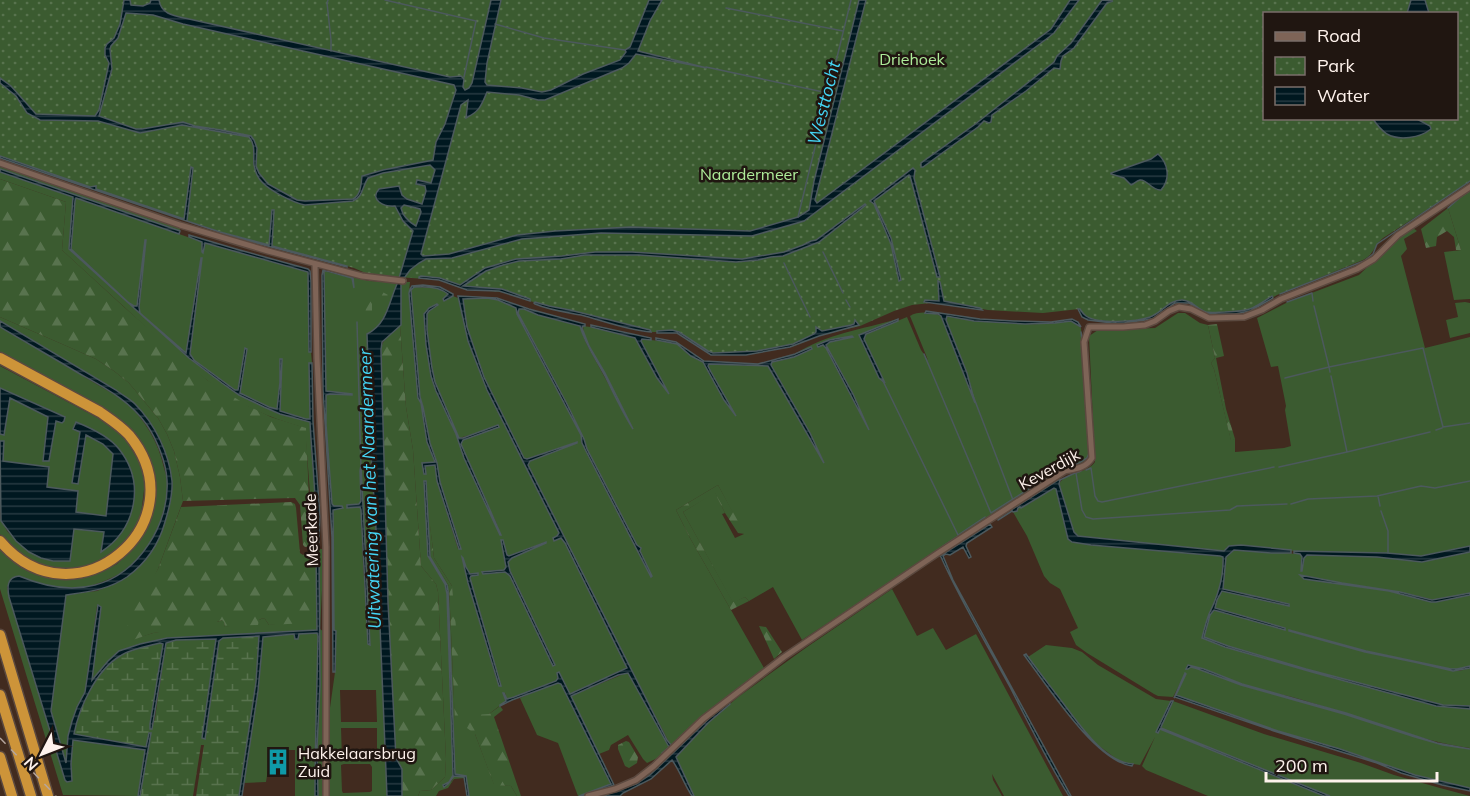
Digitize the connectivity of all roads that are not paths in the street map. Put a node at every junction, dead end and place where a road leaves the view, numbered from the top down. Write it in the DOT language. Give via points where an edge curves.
graph roads {
  1 [pos="0,163"];
  2 [pos="1470,187"];
  3 [pos="315,264"];
  4 [pos="400,280"];
  5 [pos="0,358"];
  6 [pos="0,541"];
  7 [pos="0,635"];
  8 [pos="0,695"];
  9 [pos="0,757"];
  10 [pos="12,796"];
  11 [pos="31,796"];
  12 [pos="48,796"];
  13 [pos="326,796"];
  14 [pos="588,796"];
  1 -- 3 [label="street" via="180,225"];
  2 -- 14 [label="street, Keverdijk" via="1396,237 1358,269 1253,314 1216,319 1179,307 1145,325 1089,327 1084,342 1090,463 1065,471 784,657 703,719 636,780"];
  3 -- 4 [label="street" via="362,276"];
  3 -- 13 [label="street, Meerkade" via="326,547"];
  5 -- 6 [label="highway" via="116,423 145,461 150,487 146,518 138,534 121,554 98,567 78,573 51,573 23,562"];
  7 -- 12 [label="highway"];
  8 -- 11 [label="highway"];
  9 -- 10 [label="highway"];
}
